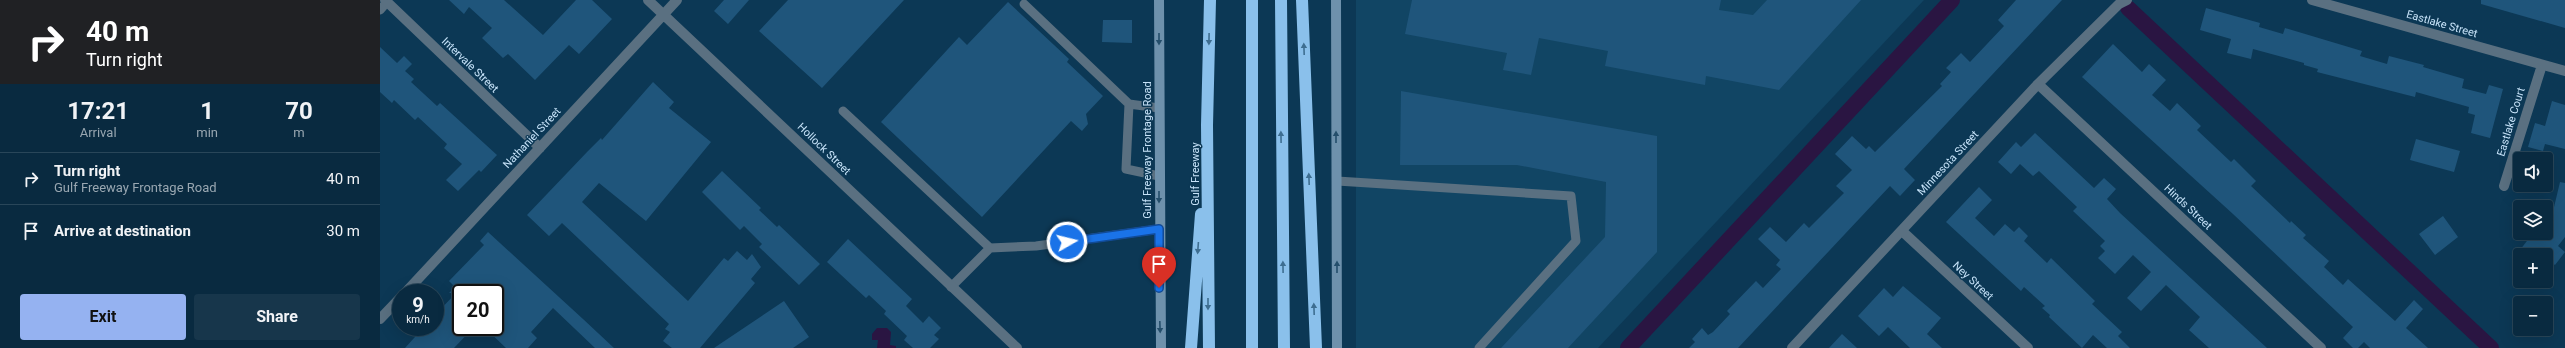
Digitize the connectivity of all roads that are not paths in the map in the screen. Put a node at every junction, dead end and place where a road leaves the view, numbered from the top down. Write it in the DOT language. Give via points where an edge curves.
graph roads {
  1 [pos="648,0"];
  2 [pos="677,0"];
  3 [pos="1159,0"];
  4 [pos="1210,0"];
  5 [pos="1252,0"];
  6 [pos="1281,0"];
  7 [pos="1302,0"];
  8 [pos="1336,0"];
  9 [pos="2127,0"];
  10 [pos="2312,0"];
  11 [pos="386,1"];
  12 [pos="1024,4"];
  13 [pos="380,10"];
  14 [pos="664,14"];
  15 [pos="2542,65"];
  16 [pos="2565,71"];
  17 [pos="2038,84"];
  18 [pos="1129,104"];
  19 [pos="1159,108"];
  20 [pos="843,111"];
  21 [pos="1207,125"];
  22 [pos="540,148"];
  23 [pos="1159,176"];
  24 [pos="1337,181"];
  25 [pos="2504,186"];
  26 [pos="1159,229"];
  27 [pos="1902,231"];
  28 [pos="990,248"];
  29 [pos="412,284"];
  30 [pos="951,287"];
  31 [pos="392,306"];
  32 [pos="380,319"];
  33 [pos="1017,348"];
  34 [pos="1161,348"];
  35 [pos="1191,348"];
  36 [pos="1209,348"];
  37 [pos="1252,348"];
  38 [pos="1284,348"];
  39 [pos="1316,348"];
  40 [pos="1338,348"];
  41 [pos="1479,348"];
  42 [pos="1792,348"];
  43 [pos="2028,348"];
  44 [pos="2321,348"];
  1 -- 14 [label="street, Hollock Street"];
  2 -- 14 [label="street, Nathaniel Street"];
  3 -- 19 [label="main road, Gulf Freeway Frontage Road, one-way"];
  4 -- 21 [label="highway, Gulf Freeway, one-way"];
  5 -- 37 [label="highway"];
  38 -- 6 [label="highway, one-way"];
  39 -- 7 [label="highway, one-way"];
  24 -- 8 [label="main road, one-way"];
  9 -- 17 [label="street, Minnesota Street" via="2119,4"];
  10 -- 15 [label="street, Eastlake Street"];
  11 -- 13 [label="lane"];
  11 -- 22 [label="street, Intervale Street"];
  12 -- 18 [label="lane"];
  14 -- 22 [label="street, Nathaniel Street"];
  14 -- 30 [label="street, Hollock Street"];
  15 -- 16 [label="street, Eastlake Street"];
  15 -- 25 [label="street, Eastlake Court"];
  17 -- 27 [label="street, Minnesota Street"];
  17 -- 44 [label="street, Hinds Street"];
  18 -- 19 [label="lane"];
  18 -- 23 [label="lane" via="1126,169"];
  19 -- 23 [label="main road, Gulf Freeway Frontage Road"];
  20 -- 28 [label="lane"];
  21 -- 35 [label="highway, one-way"];
  21 -- 36 [label="highway, Gulf Freeway, one-way"];
  22 -- 29 [label="street, Nathaniel Street"];
  23 -- 26 [label="main road, Gulf Freeway Frontage Road, one-way"];
  40 -- 24 [label="main road, one-way"];
  24 -- 41 [label="lane" via="1571,196 1576,241"];
  26 -- 28 [label="lane" via="1036,246"];
  26 -- 34 [label="main road, Gulf Freeway Frontage Road, one-way"];
  27 -- 42 [label="street, Minnesota Street"];
  27 -- 43 [label="street, Ney Street"];
  28 -- 30 [label="lane"];
  30 -- 33 [label="street, Hollock Street"];
  31 -- 32 [label="street"];
}
